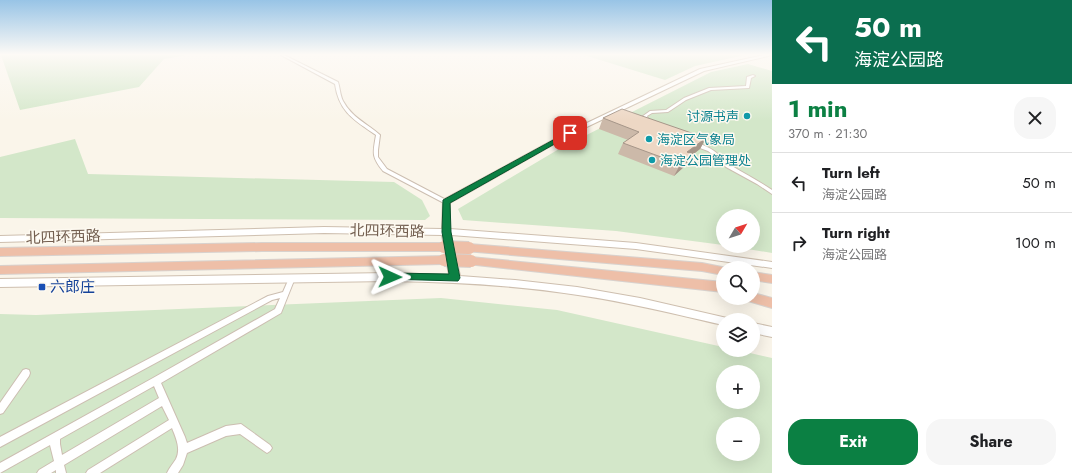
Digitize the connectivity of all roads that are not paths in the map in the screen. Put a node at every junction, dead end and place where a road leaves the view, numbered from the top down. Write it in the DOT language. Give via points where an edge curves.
graph roads {
  1 [pos="325,77"];
  2 [pos="687,77"];
  3 [pos="749,77"];
  4 [pos="653,127"];
  5 [pos="692,143"];
  6 [pos="772,192"];
  7 [pos="446,202"];
  8 [pos="446,232"];
  9 [pos="0,239"];
  10 [pos="0,252"];
  11 [pos="772,265"];
  12 [pos="0,270"];
  13 [pos="716,270"];
  14 [pos="760,277"];
  15 [pos="292,278"];
  16 [pos="455,278"];
  17 [pos="772,279"];
  18 [pos="0,283"];
  19 [pos="716,287"];
  20 [pos="285,294"];
  21 [pos="760,294"];
  22 [pos="772,296"];
  23 [pos="760,300"];
  24 [pos="772,303"];
  25 [pos="716,319"];
  26 [pos="760,329"];
  27 [pos="772,332"];
  28 [pos="26,373"];
  29 [pos="156,381"];
  30 [pos="164,400"];
  31 [pos="0,410"];
  32 [pos="174,422"];
  33 [pos="56,437"];
  34 [pos="0,442"];
  35 [pos="267,448"];
  36 [pos="183,450"];
  37 [pos="59,463"];
  38 [pos="0,468"];
  39 [pos="42,473"];
  40 [pos="61,473"];
  41 [pos="91,473"];
  42 [pos="172,473"];
  1 -- 7 [label="street" via="337,83 348,114 378,135 375,156 377,162 385,170"];
  2 -- 7 [label="street" via="570,133"];
  3 -- 4 [label="street" via="748,87 710,89 667,111 651,112 645,116 645,120"];
  5 -- 6 [label="street" via="710,150 728,166"];
  7 -- 8 [label="street"];
  8 -- 9 [label="street, 北四环西路" via="324,230"];
  8 -- 11 [label="street, 北四环西路" via="636,246"];
  8 -- 16 [label="street"];
  10 -- 13 [label="highway, 北四环西路, bridge" via="262,247 444,247"];
  12 -- 19 [label="highway, 北四环西路, bridge" via="444,260"];
  14 -- 17 [label="highway"];
  15 -- 16 [label="street"];
  15 -- 18 [label="street"];
  15 -- 20 [label="street"];
  16 -- 25 [label="street" via="557,288"];
  20 -- 29 [label="street" via="278,311"];
  20 -- 34 [label="street" via="270,298"];
  21 -- 22 [label="highway"];
  23 -- 24 [label="highway"];
  26 -- 27 [label="street"];
  28 -- 31 [label="street"];
  29 -- 30 [label="street"];
  29 -- 33 [label="street"];
  30 -- 32 [label="street"];
  30 -- 37 [label="street"];
  32 -- 36 [label="street" via="182,440"];
  32 -- 41 [label="street"];
  33 -- 37 [label="street"];
  33 -- 38 [label="street"];
  35 -- 36 [label="street" via="241,429 226,431"];
  36 -- 42 [label="street" via="182,460"];
  37 -- 39 [label="street"];
  37 -- 40 [label="street"];
}
